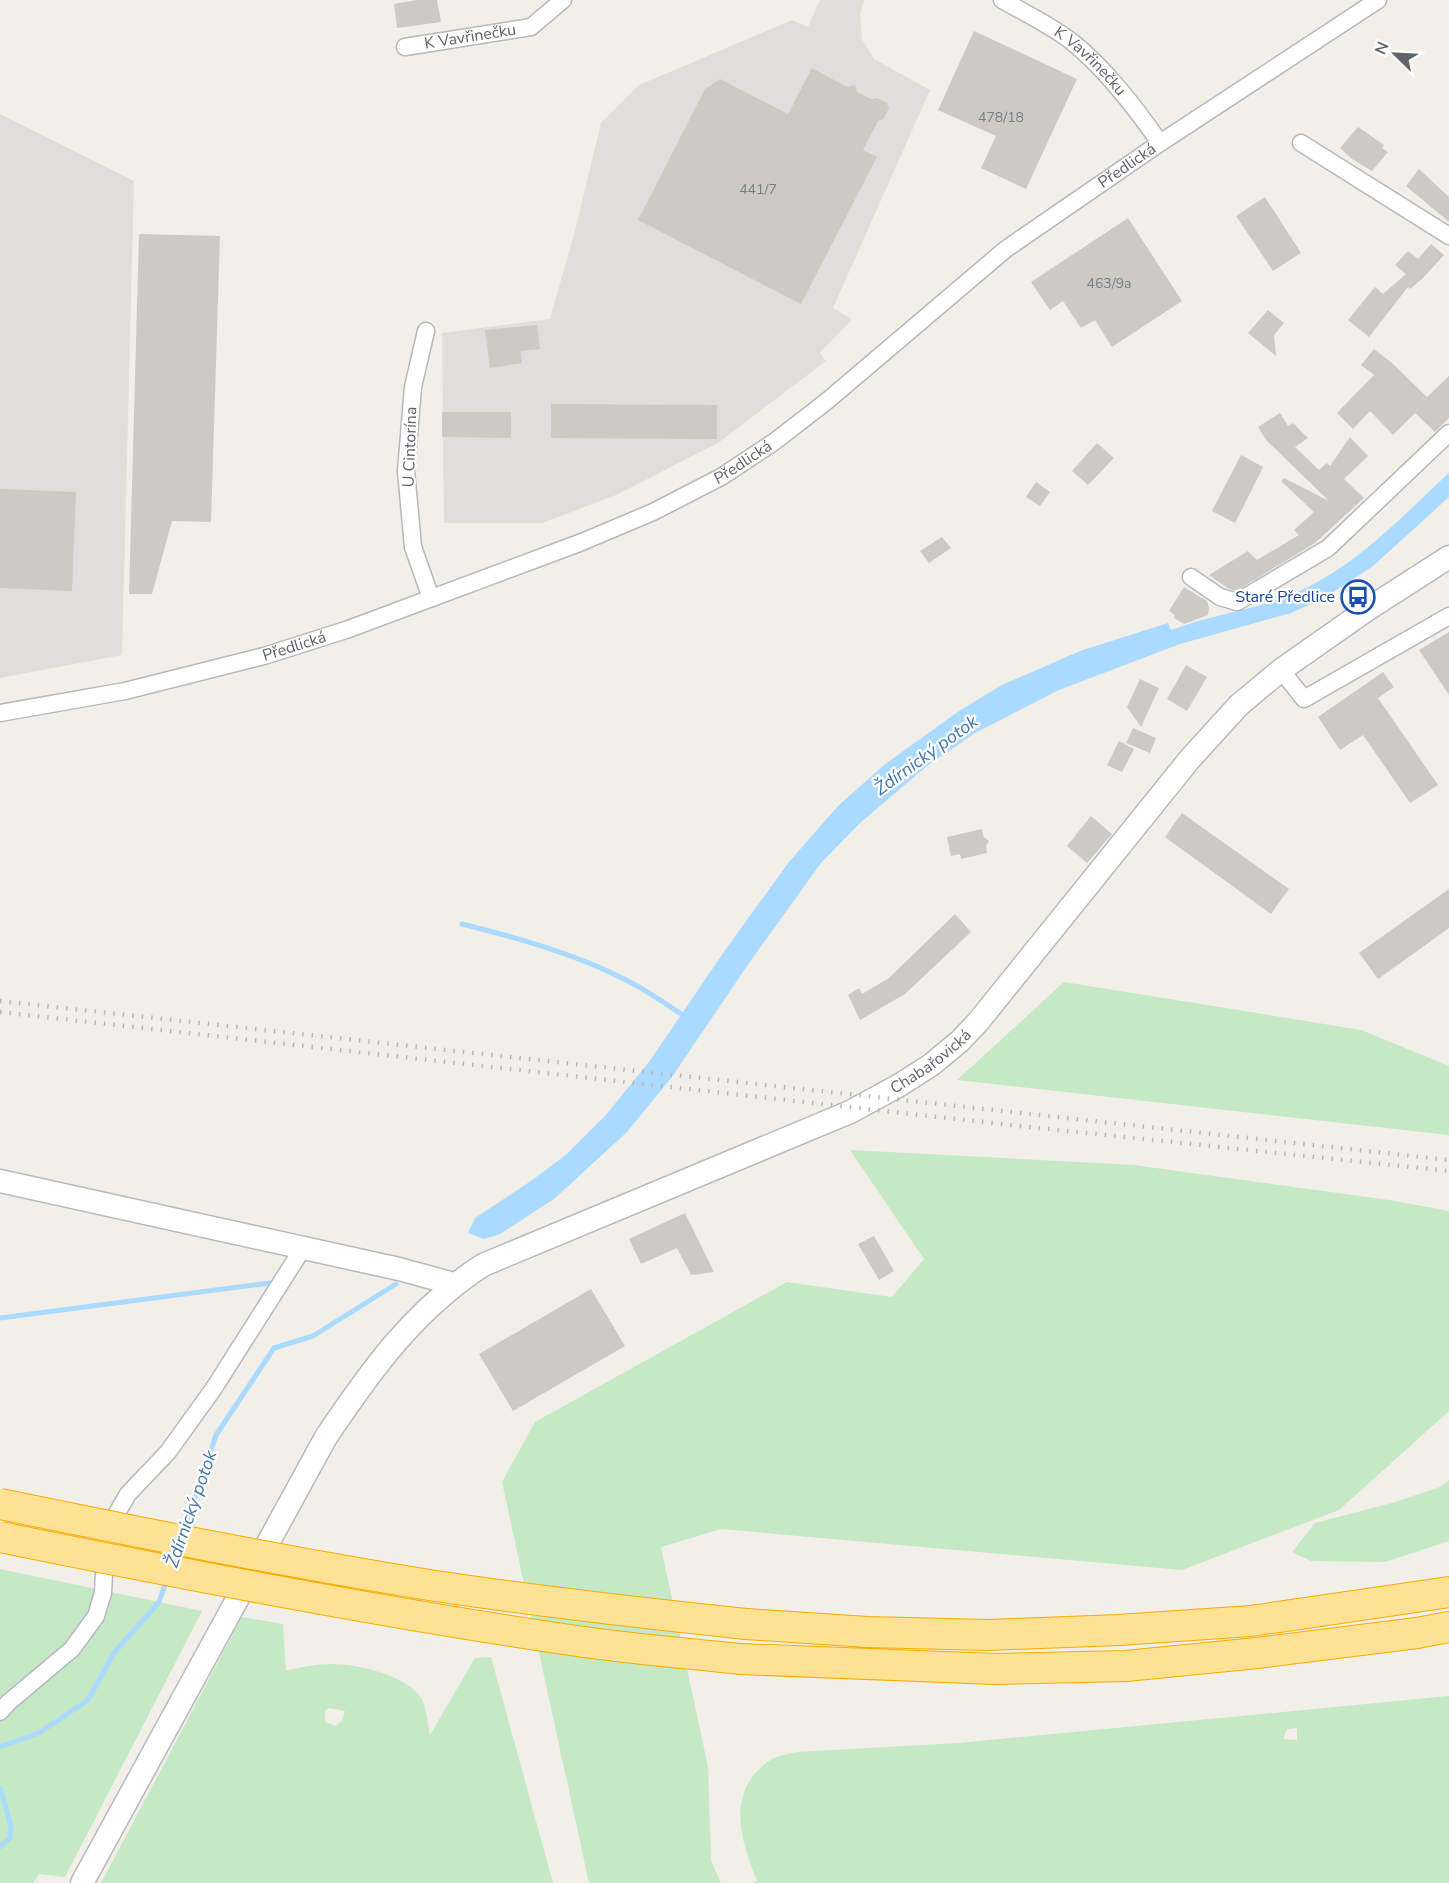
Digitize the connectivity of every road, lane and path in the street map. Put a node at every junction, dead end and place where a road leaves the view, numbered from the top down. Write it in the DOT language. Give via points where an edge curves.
graph roads {
  1 [pos="562,0"];
  2 [pos="1002,0"];
  3 [pos="1378,0"];
  4 [pos="405,47"];
  5 [pos="1160,143"];
  6 [pos="1301,143"];
  7 [pos="1449,236"];
  8 [pos="426,331"];
  9 [pos="1449,433"];
  10 [pos="1449,557"];
  11 [pos="1191,578"];
  12 [pos="431,598"];
  13 [pos="1449,616"];
  14 [pos="1281,670"];
  15 [pos="0,713"];
  16 [pos="0,1181"];
  17 [pos="298,1256"];
  18 [pos="454,1284"];
  19 [pos="0,1504"];
  20 [pos="0,1536"];
  21 [pos="1449,1592"];
  22 [pos="1449,1627"];
  23 [pos="0,1712"];
  24 [pos="82,1883"];
  1 -- 4 [label="street, K Vavřinečku" via="531,27"];
  2 -- 5 [label="street, K Vavřinečku" via="1071,41 1104,73"];
  3 -- 5 [label="street, Předlická"];
  5 -- 12 [label="street, Předlická" via="1005,249 827,401 720,477 653,512 582,542"];
  6 -- 7 [label="street"];
  8 -- 12 [label="street, U Cintorína" via="412,387 406,471 412,547"];
  9 -- 11 [label="street" via="1328,548 1237,602 1220,597"];
  10 -- 14 [label="main road, Chabařovická"];
  12 -- 15 [label="street, Předlická" via="264,656 125,691"];
  13 -- 14 [label="street" via="1304,699"];
  14 -- 18 [label="main road, Chabařovická" via="1214,730 997,1001 931,1065 850,1112 483,1265"];
  16 -- 17 [label="main road"];
  17 -- 18 [label="main road" via="399,1269"];
  17 -- 23 [label="street" via="214,1388 168,1452 128,1494 106,1532 103,1593 96,1616 72,1649"];
  18 -- 24 [label="main road, Chabařovická" via="411,1324 326,1437"];
  19 -- 21 [label="highway, bridge" via="429,1584 585,1607 867,1632 977,1635 1251,1621"];
  20 -- 22 [label="highway, bridge" via="256,1588 419,1616 579,1641 740,1659 995,1669 1126,1666"];
}
